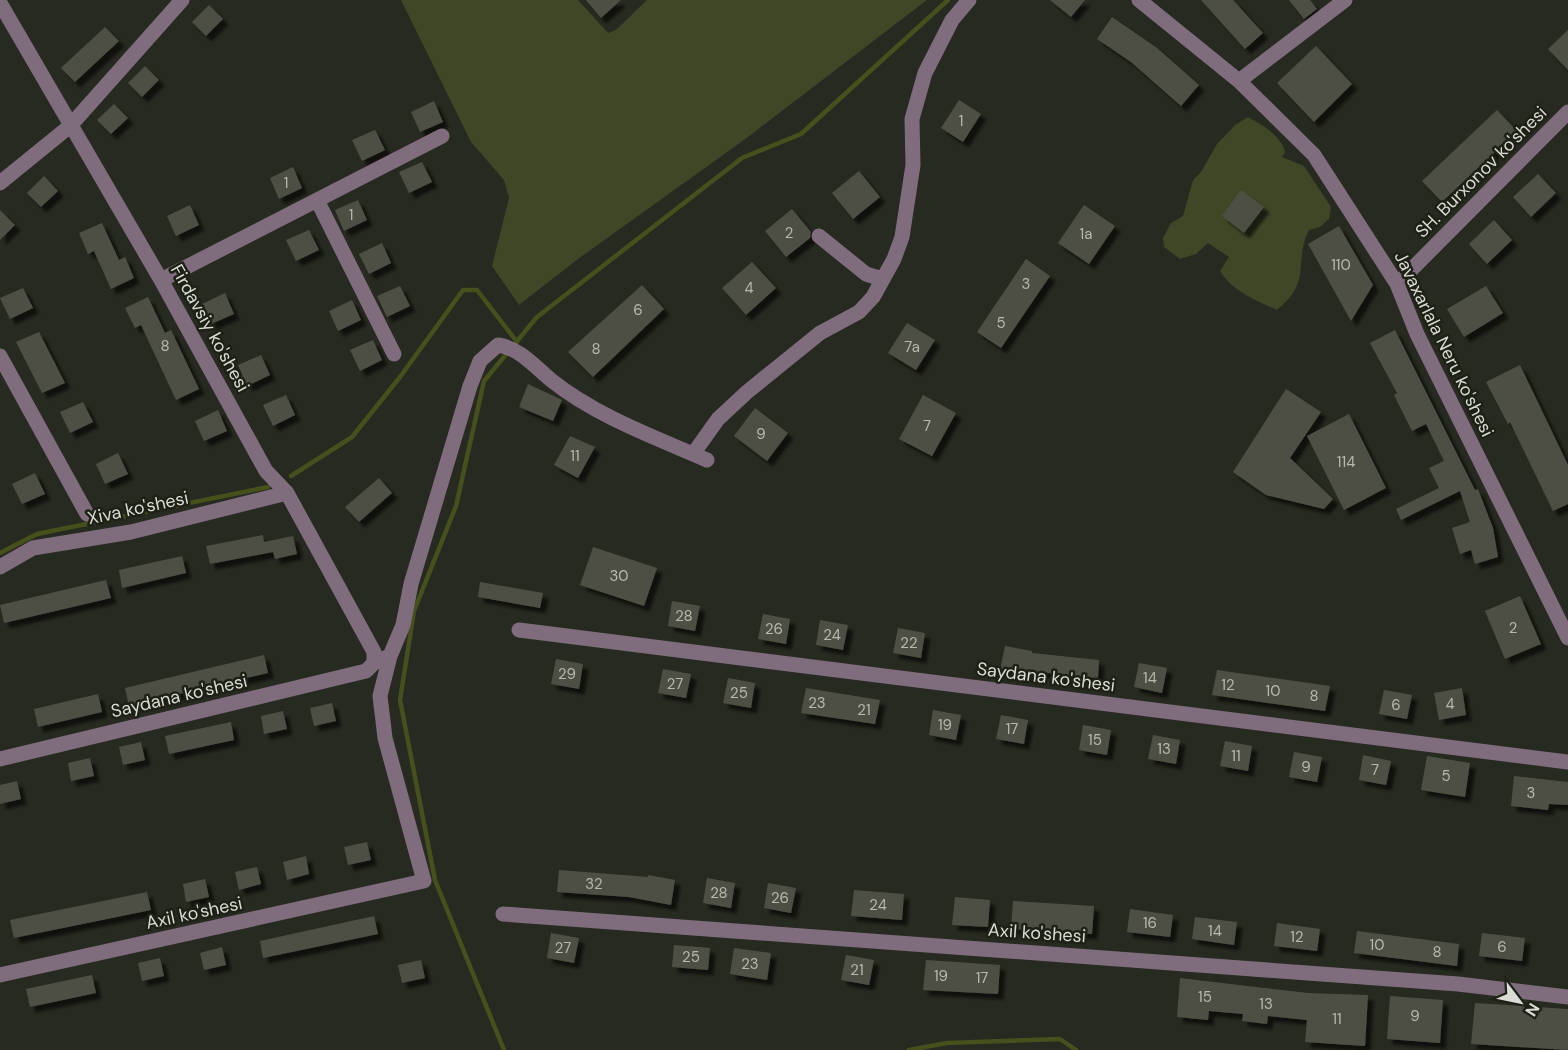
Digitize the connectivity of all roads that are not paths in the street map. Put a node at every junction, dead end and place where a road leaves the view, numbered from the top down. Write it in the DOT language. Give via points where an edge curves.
graph roads {
  1 [pos="182,0"];
  2 [pos="969,0"];
  3 [pos="1138,0"];
  4 [pos="1345,0"];
  5 [pos="0,3"];
  6 [pos="1239,81"];
  7 [pos="1568,112"];
  8 [pos="70,126"];
  9 [pos="442,136"];
  10 [pos="0,183"];
  11 [pos="317,200"];
  12 [pos="819,236"];
  13 [pos="882,279"];
  14 [pos="162,280"];
  15 [pos="1397,284"];
  16 [pos="394,354"];
  17 [pos="0,356"];
  18 [pos="287,493"];
  19 [pos="87,514"];
  20 [pos="0,567"];
  21 [pos="519,630"];
  22 [pos="1568,638"];
  23 [pos="390,656"];
  24 [pos="370,667"];
  25 [pos="0,759"];
  26 [pos="1568,762"];
  27 [pos="503,914"];
  28 [pos="0,975"];
  29 [pos="1568,997"];
  1 -- 8 [label="street"];
  2 -- 13 [label="street" via="952,20 925,73 912,119 913,165 902,237"];
  3 -- 6 [label="street, Javaxarlala Neru ko'shesi"];
  4 -- 6 [label="street"];
  5 -- 8 [label="street, Firdavsiy ko'shesi"];
  6 -- 15 [label="street, Javaxarlala Neru ko'shesi" via="1314,155"];
  7 -- 15 [label="street, SH. Burxonov ko'shesi"];
  8 -- 10 [label="street"];
  8 -- 14 [label="street, Firdavsiy ko'shesi"];
  9 -- 11 [label="street"];
  11 -- 14 [label="street"];
  11 -- 16 [label="street"];
  12 -- 13 [label="street" via="866,274"];
  13 -- 23 [label="street" via="859,312 820,333 718,419 700,457 582,402 518,352 498,345 480,361 470,386 411,584 403,625"];
  14 -- 18 [label="street, Firdavsiy ko'shesi" via="266,471"];
  15 -- 22 [label="street, Javaxarlala Neru ko'shesi" via="1417,334"];
  17 -- 19 [label="street"];
  18 -- 20 [label="street, Xiva ko'shesi" via="131,532 33,548"];
  18 -- 24 [label="street, Firdavsiy ko'shesi" via="374,652"];
  21 -- 26 [label="street, Saydana ko'shesi"];
  23 -- 24 [label="street, Saydana ko'shesi"];
  23 -- 28 [label="street, Axil ko'shesi" via="380,696 385,738 424,881"];
  24 -- 25 [label="street, Saydana ko'shesi"];
  27 -- 29 [label="street, Axil ko'shesi" via="1458,984"];
}
